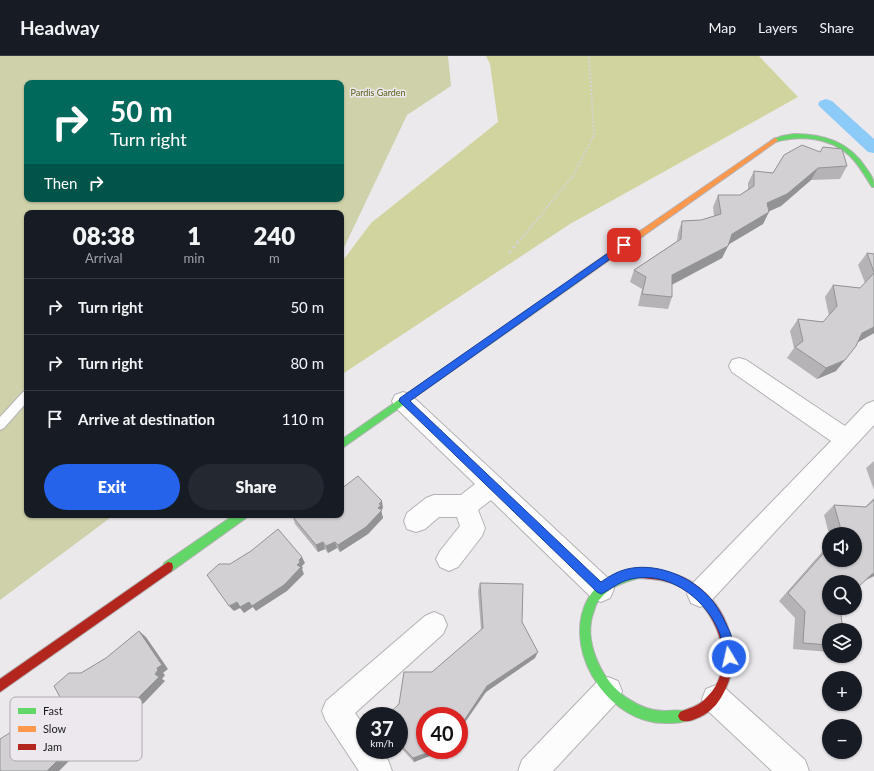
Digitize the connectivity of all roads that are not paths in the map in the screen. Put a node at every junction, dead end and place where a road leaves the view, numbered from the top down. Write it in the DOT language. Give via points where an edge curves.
graph roads {
  1 [pos="874,185"];
  2 [pos="740,366"];
  3 [pos="24,398"];
  4 [pos="403,401"];
  5 [pos="874,410"];
  6 [pos="0,425"];
  7 [pos="846,439"];
  8 [pos="344,443"];
  9 [pos="492,485"];
  10 [pos="465,506"];
  11 [pos="238,518"];
  12 [pos="416,521"];
  13 [pos="449,559"];
  14 [pos="601,589"];
  15 [pos="700,594"];
  16 [pos="434,625"];
  17 [pos="0,686"];
  18 [pos="608,691"];
  19 [pos="716,699"];
  20 [pos="377,771"];
  21 [pos="533,771"];
  22 [pos="794,771"];
  1 -- 4 [label="street" via="852,154 836,144 817,138 780,138"];
  2 -- 7 [label="street"];
  3 -- 6 [label="lane"];
  4 -- 8 [label="street"];
  4 -- 9 [label="street"];
  5 -- 7 [label="street"];
  7 -- 15 [label="street"];
  9 -- 10 [label="street"];
  9 -- 14 [label="street"];
  10 -- 12 [label="street" via="434,506"];
  10 -- 13 [label="street" via="473,528"];
  11 -- 17 [label="street"];
  14 -- 15 [label="street" via="617,577 637,572 659,574 680,581"];
  14 -- 18 [label="street" via="589,605 583,625 584,648 593,671"];
  15 -- 19 [label="street" via="715,613 726,634 729,657 726,679"];
  16 -- 20 [label="street" via="336,711"];
  18 -- 19 [label="street" via="628,707 652,717 676,718 698,712"];
  18 -- 21 [label="street"];
  19 -- 22 [label="street"];
}
